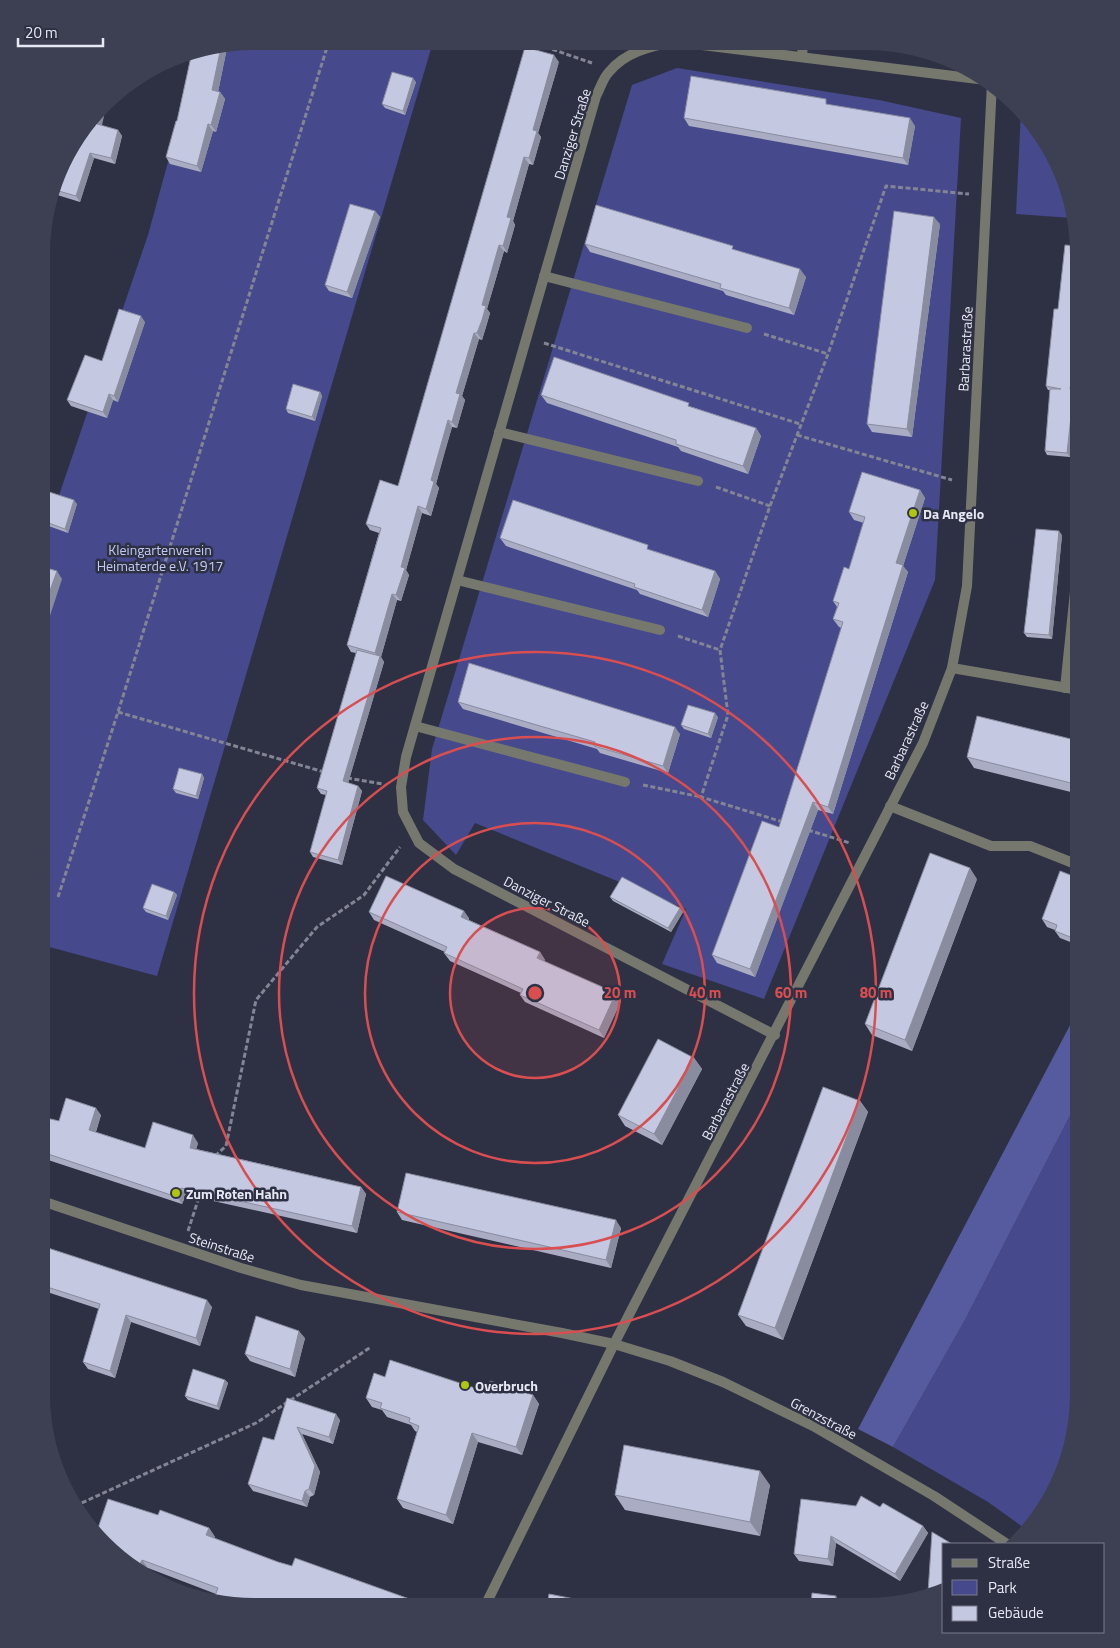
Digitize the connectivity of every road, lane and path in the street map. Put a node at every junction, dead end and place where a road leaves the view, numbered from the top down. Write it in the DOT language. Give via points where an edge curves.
graph roads {
  1 [pos="326,50"];
  2 [pos="555,50"];
  3 [pos="640,50"];
  4 [pos="748,50"];
  5 [pos="802,50"];
  6 [pos="802,57"];
  7 [pos="609,71"];
  8 [pos="969,78"];
  9 [pos="992,93"];
  10 [pos="987,196"];
  11 [pos="544,276"];
  12 [pos="747,328"];
  13 [pos="526,338"];
  14 [pos="828,354"];
  15 [pos="800,424"];
  16 [pos="499,432"];
  17 [pos="797,435"];
  18 [pos="698,481"];
  19 [pos="972,486"];
  20 [pos="770,506"];
  21 [pos="457,580"];
  22 [pos="660,630"];
  23 [pos="1070,640"];
  24 [pos="720,650"];
  25 [pos="952,668"];
  26 [pos="1065,688"];
  27 [pos="1070,689"];
  28 [pos="118,712"];
  29 [pos="415,726"];
  30 [pos="328,773"];
  31 [pos="338,776"];
  32 [pos="625,782"];
  33 [pos="401,787"];
  34 [pos="701,797"];
  35 [pos="890,806"];
  36 [pos="785,823"];
  37 [pos="803,829"];
  38 [pos="412,830"];
  39 [pos="868,849"];
  40 [pos="1070,862"];
  41 [pos="58,897"];
  42 [pos="775,1035"];
  43 [pos="210,1160"];
  44 [pos="202,1187"];
  45 [pos="50,1204"];
  46 [pos="183,1248"];
  47 [pos="399,1304"];
  48 [pos="614,1344"];
  49 [pos="371,1347"];
  50 [pos="81,1503"];
  51 [pos="1005,1543"];
  52 [pos="489,1598"];
  1 -- 28 [label="path"];
  2 -- 7 [label="path"];
  3 -- 7 [label="street, Danziger Straße"];
  4 -- 6 [label="street"];
  5 -- 6 [label="street"];
  6 -- 8 [label="street"];
  7 -- 11 [label="street, Danziger Straße" via="596,96"];
  9 -- 10 [label="street, Barbarastraße"];
  10 -- 14 [label="path" via="886,186"];
  10 -- 19 [label="street, Barbarastraße"];
  11 -- 12 [label="street"];
  11 -- 13 [label="street, Danziger Straße"];
  12 -- 14 [label="path"];
  13 -- 15 [label="path"];
  13 -- 16 [label="street, Danziger Straße"];
  14 -- 15 [label="path"];
  15 -- 17 [label="path"];
  16 -- 18 [label="street"];
  16 -- 21 [label="street, Danziger Straße"];
  17 -- 19 [label="path"];
  17 -- 20 [label="path"];
  18 -- 20 [label="path"];
  19 -- 25 [label="street, Barbarastraße" via="968,586"];
  20 -- 24 [label="path"];
  21 -- 22 [label="street"];
  21 -- 29 [label="street, Danziger Straße"];
  22 -- 24 [label="path"];
  23 -- 26 [label="street"];
  24 -- 34 [label="path" via="728,715"];
  25 -- 26 [label="street"];
  25 -- 35 [label="street, Barbarastraße" via="923,743"];
  26 -- 27 [label="street"];
  28 -- 30 [label="path"];
  28 -- 41 [label="path"];
  29 -- 32 [label="street"];
  29 -- 33 [label="street, Danziger Straße"];
  31 -- 33 [label="path"];
  32 -- 34 [label="path"];
  33 -- 38 [label="street, Danziger Straße" via="403,812"];
  34 -- 36 [label="path"];
  35 -- 39 [label="street, Barbarastraße"];
  35 -- 40 [label="street" via="991,846 1030,846"];
  37 -- 39 [label="path"];
  38 -- 42 [label="street, Danziger Straße" via="418,843 454,869"];
  38 -- 43 [label="path" via="364,895 316,927 256,1000 226,1146"];
  39 -- 42 [label="street, Barbarastraße"];
  42 -- 48 [label="street, Barbarastraße"];
  44 -- 46 [label="path"];
  45 -- 46 [label="street, Steinstraße"];
  46 -- 47 [label="street, Steinstraße" via="301,1284"];
  47 -- 48 [label="street, Grenzstraße"];
  48 -- 51 [label="street, Grenzstraße" via="723,1382 814,1426 934,1496"];
  48 -- 52 [label="street"];
  49 -- 50 [label="path" via="256,1423"];
}
